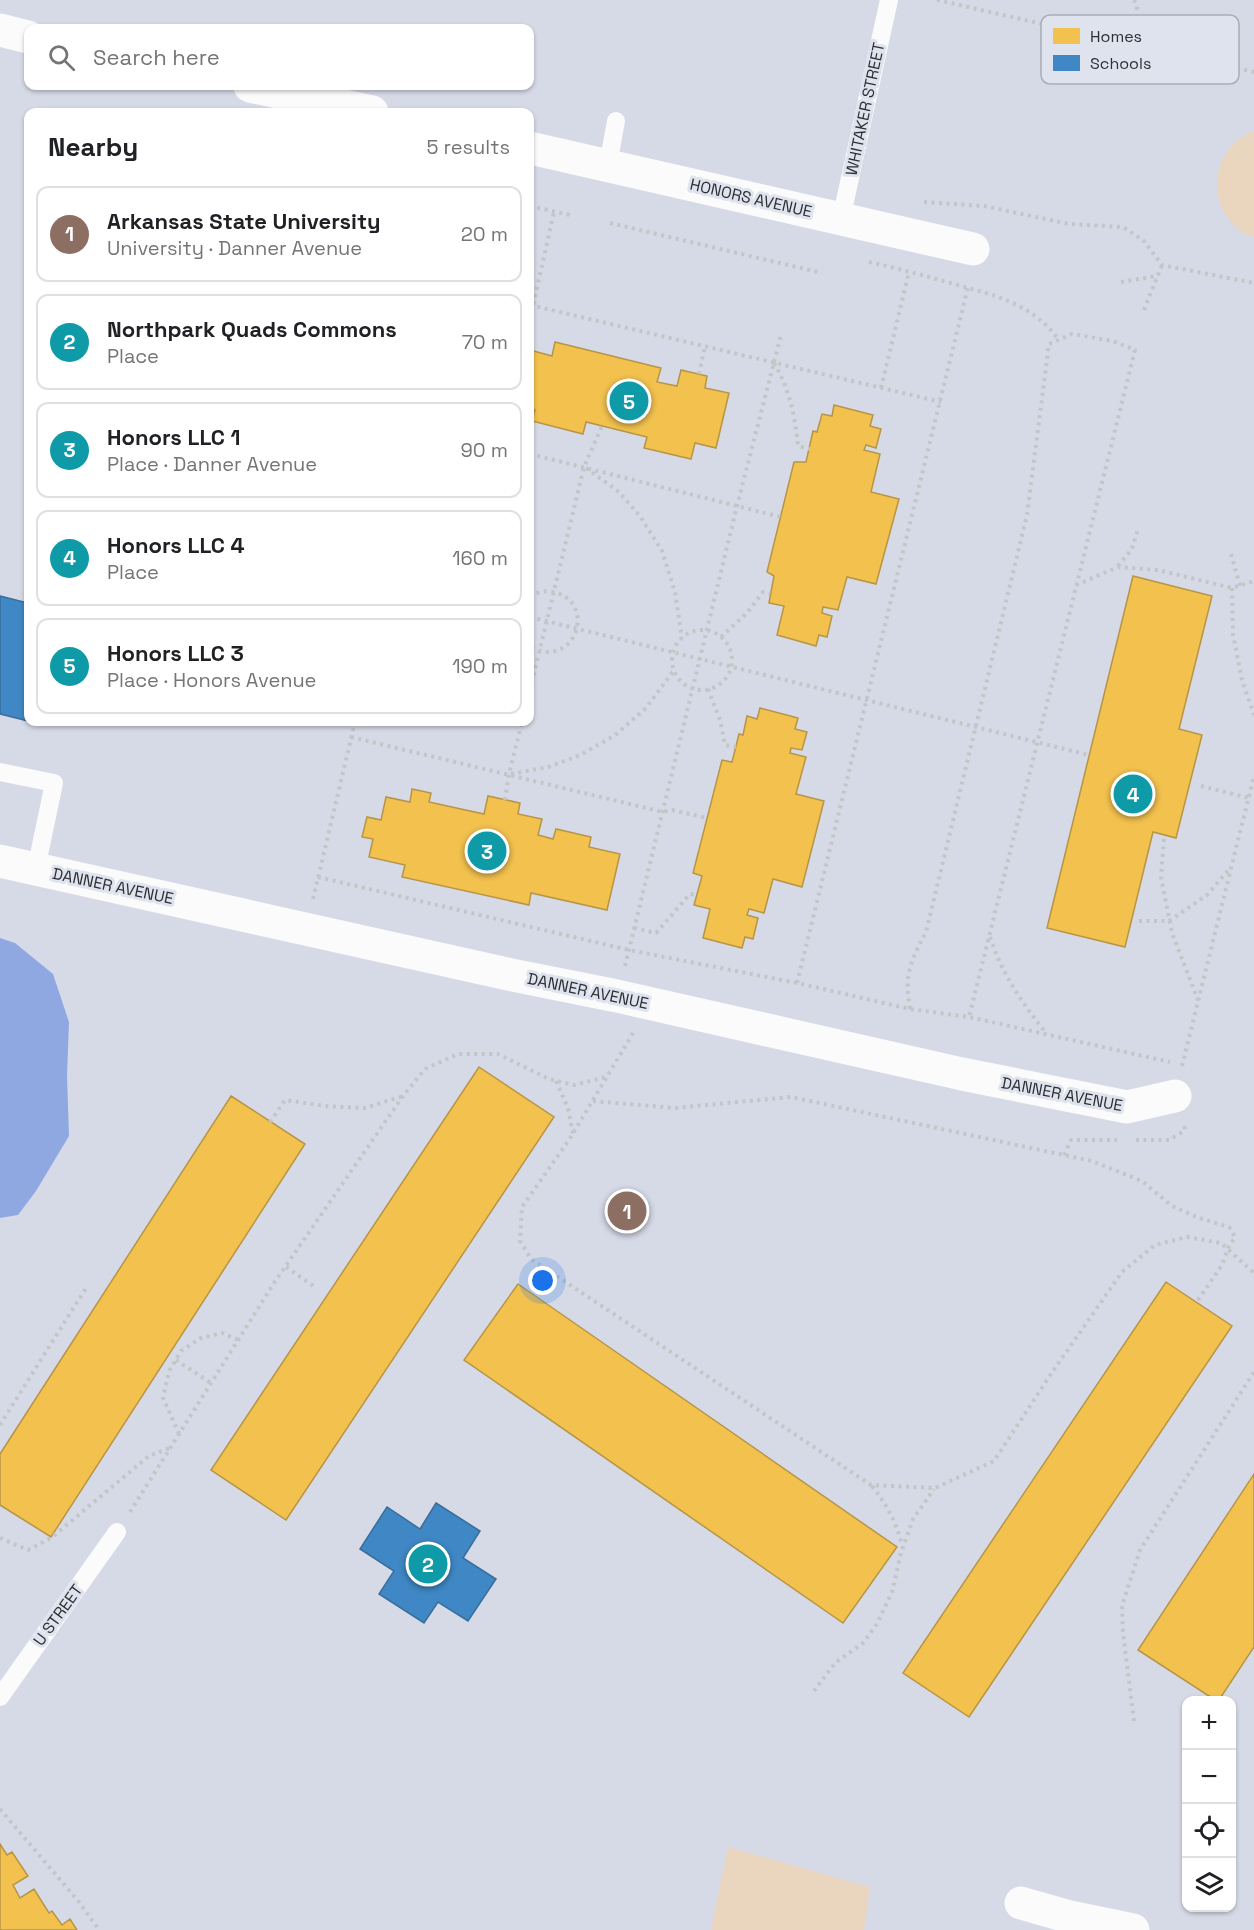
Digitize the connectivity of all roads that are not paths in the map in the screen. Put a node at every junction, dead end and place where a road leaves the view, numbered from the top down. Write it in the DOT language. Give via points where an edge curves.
graph roads {
  1 [pos="889,0"];
  2 [pos="0,30"];
  3 [pos="24,36"];
  4 [pos="268,90"];
  5 [pos="353,108"];
  6 [pos="616,121"];
  7 [pos="534,149"];
  8 [pos="608,165"];
  9 [pos="841,219"];
  10 [pos="973,249"];
  11 [pos="0,772"];
  12 [pos="0,861"];
  13 [pos="36,870"];
  14 [pos="1179,1080"];
  15 [pos="117,1532"];
  16 [pos="0,1697"];
  17 [pos="1021,1903"];
  18 [pos="1133,1930"];
  1 -- 9 [label="lane, WHITAKER STREET"];
  2 -- 3 [label="street"];
  4 -- 5 [label="street"];
  6 -- 8 [label="lane"];
  7 -- 8 [label="street, HONORS AVENUE"];
  8 -- 9 [label="street, HONORS AVENUE"];
  9 -- 10 [label="street, HONORS AVENUE"];
  11 -- 13 [label="lane" via="54,783"];
  12 -- 13 [label="street, DANNER AVENUE"];
  13 -- 14 [label="street, DANNER AVENUE" via="1127,1107"];
  15 -- 16 [label="lane, U STREET"];
  17 -- 18 [label="street"];
}
